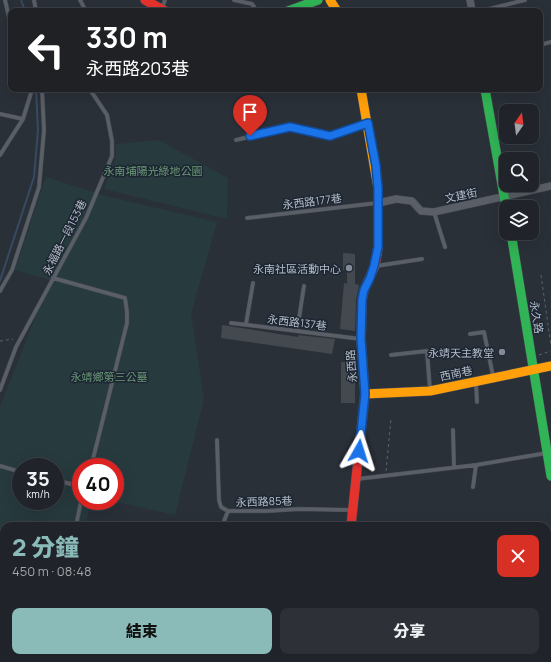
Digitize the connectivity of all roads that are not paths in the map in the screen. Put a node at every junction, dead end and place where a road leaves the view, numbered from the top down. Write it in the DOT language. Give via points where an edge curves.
graph roads {
  1 [pos="4,0"];
  2 [pos="146,0"];
  3 [pos="234,0"];
  4 [pos="318,0"];
  5 [pos="524,0"];
  6 [pos="306,1"];
  7 [pos="160,8"];
  8 [pos="255,8"];
  9 [pos="293,8"];
  10 [pos="493,8"];
  11 [pos="8,15"];
  12 [pos="31,92"];
  13 [pos="42,92"];
  14 [pos="92,92"];
  15 [pos="362,92"];
  16 [pos="486,92"];
  17 [pos="0,114"];
  18 [pos="24,119"];
  19 [pos="368,123"];
  20 [pos="236,140"];
  21 [pos="0,155"];
  22 [pos="551,186"];
  23 [pos="505,197"];
  24 [pos="505,200"];
  25 [pos="378,203"];
  26 [pos="434,212"];
  27 [pos="247,218"];
  28 [pos="512,240"];
  29 [pos="445,247"];
  30 [pos="422,259"];
  31 [pos="374,266"];
  32 [pos="53,278"];
  33 [pos="253,283"];
  34 [pos="304,286"];
  35 [pos="0,290"];
  36 [pos="231,323"];
  37 [pos="246,324"];
  38 [pos="297,331"];
  39 [pos="470,334"];
  40 [pos="361,339"];
  41 [pos="391,355"];
  42 [pos="551,366"];
  43 [pos="533,370"];
  44 [pos="493,377"];
  45 [pos="476,381"];
  46 [pos="0,390"];
  47 [pos="430,391"];
  48 [pos="365,394"];
  49 [pos="477,402"];
  50 [pos="452,430"];
  51 [pos="217,440"];
  52 [pos="549,452"];
  53 [pos="93,458"];
  54 [pos="476,465"];
  55 [pos="0,466"];
  56 [pos="454,467"];
  57 [pos="12,469"];
  58 [pos="551,476"];
  59 [pos="356,480"];
  60 [pos="473,487"];
  61 [pos="79,510"];
  62 [pos="352,510"];
  63 [pos="228,511"];
  64 [pos="77,522"];
  65 [pos="224,522"];
  66 [pos="351,522"];
  1 -- 11 [label="lane"];
  2 -- 7 [label="street"];
  3 -- 8 [label="lane" via="252,4"];
  4 -- 6 [label="street"];
  5 -- 10 [label="lane"];
  6 -- 9 [label="street"];
  12 -- 18 [label="lane"];
  13 -- 35 [label="lane" via="44,130 40,187 12,270"];
  14 -- 32 [label="lane, 永福路一段153巷" via="107,115 112,156 86,218"];
  15 -- 19 [label="street, 永西路"];
  16 -- 23 [label="street"];
  17 -- 18 [label="lane"];
  18 -- 21 [label="lane"];
  19 -- 20 [label="lane" via="330,136 290,127"];
  19 -- 25 [label="street, 永西路" via="376,166"];
  22 -- 23 [label="street, 文建街"];
  23 -- 24 [label="street"];
  23 -- 26 [label="street, 文建街"];
  25 -- 26 [label="street, 文建街" via="396,199 412,201 421,211"];
  25 -- 27 [label="lane, 永西路177巷"];
  25 -- 31 [label="street, 永西路" via="378,247"];
  26 -- 29 [label="lane"];
  28 -- 43 [label="street, 永久路"];
  30 -- 31 [label="lane"];
  31 -- 40 [label="street, 永西路" via="364,290"];
  32 -- 46 [label="lane, 永福路一段153巷" via="20,338"];
  32 -- 53 [label="lane" via="125,298 127,323"];
  33 -- 37 [label="lane"];
  34 -- 38 [label="lane"];
  36 -- 37 [label="lane, 永西路137巷"];
  37 -- 38 [label="lane, 永西路137巷"];
  38 -- 40 [label="lane, 永西路137巷"];
  39 -- 44 [label="lane" via="484,332"];
  40 -- 48 [label="street, 永西路"];
  41 -- 47 [label="lane" via="427,352"];
  42 -- 43 [label="street, 西南巷"];
  43 -- 44 [label="street, 西南巷"];
  43 -- 52 [label="street, 永久路"];
  44 -- 45 [label="street, 西南巷"];
  45 -- 47 [label="street, 西南巷"];
  45 -- 49 [label="lane"];
  47 -- 48 [label="street, 西南巷"];
  48 -- 59 [label="street, 永西路"];
  50 -- 56 [label="lane"];
  51 -- 63 [label="lane, 永西路85巷" via="219,500 221,507"];
  52 -- 54 [label="lane"];
  52 -- 58 [label="street, 永久路"];
  54 -- 56 [label="lane"];
  54 -- 60 [label="lane"];
  55 -- 57 [label="lane"];
  56 -- 59 [label="lane"];
  59 -- 62 [label="street, 永西路"];
  61 -- 64 [label="lane"];
  62 -- 63 [label="lane, 永西路85巷"];
  62 -- 66 [label="street, 永西路"];
  63 -- 65 [label="lane"];
}
